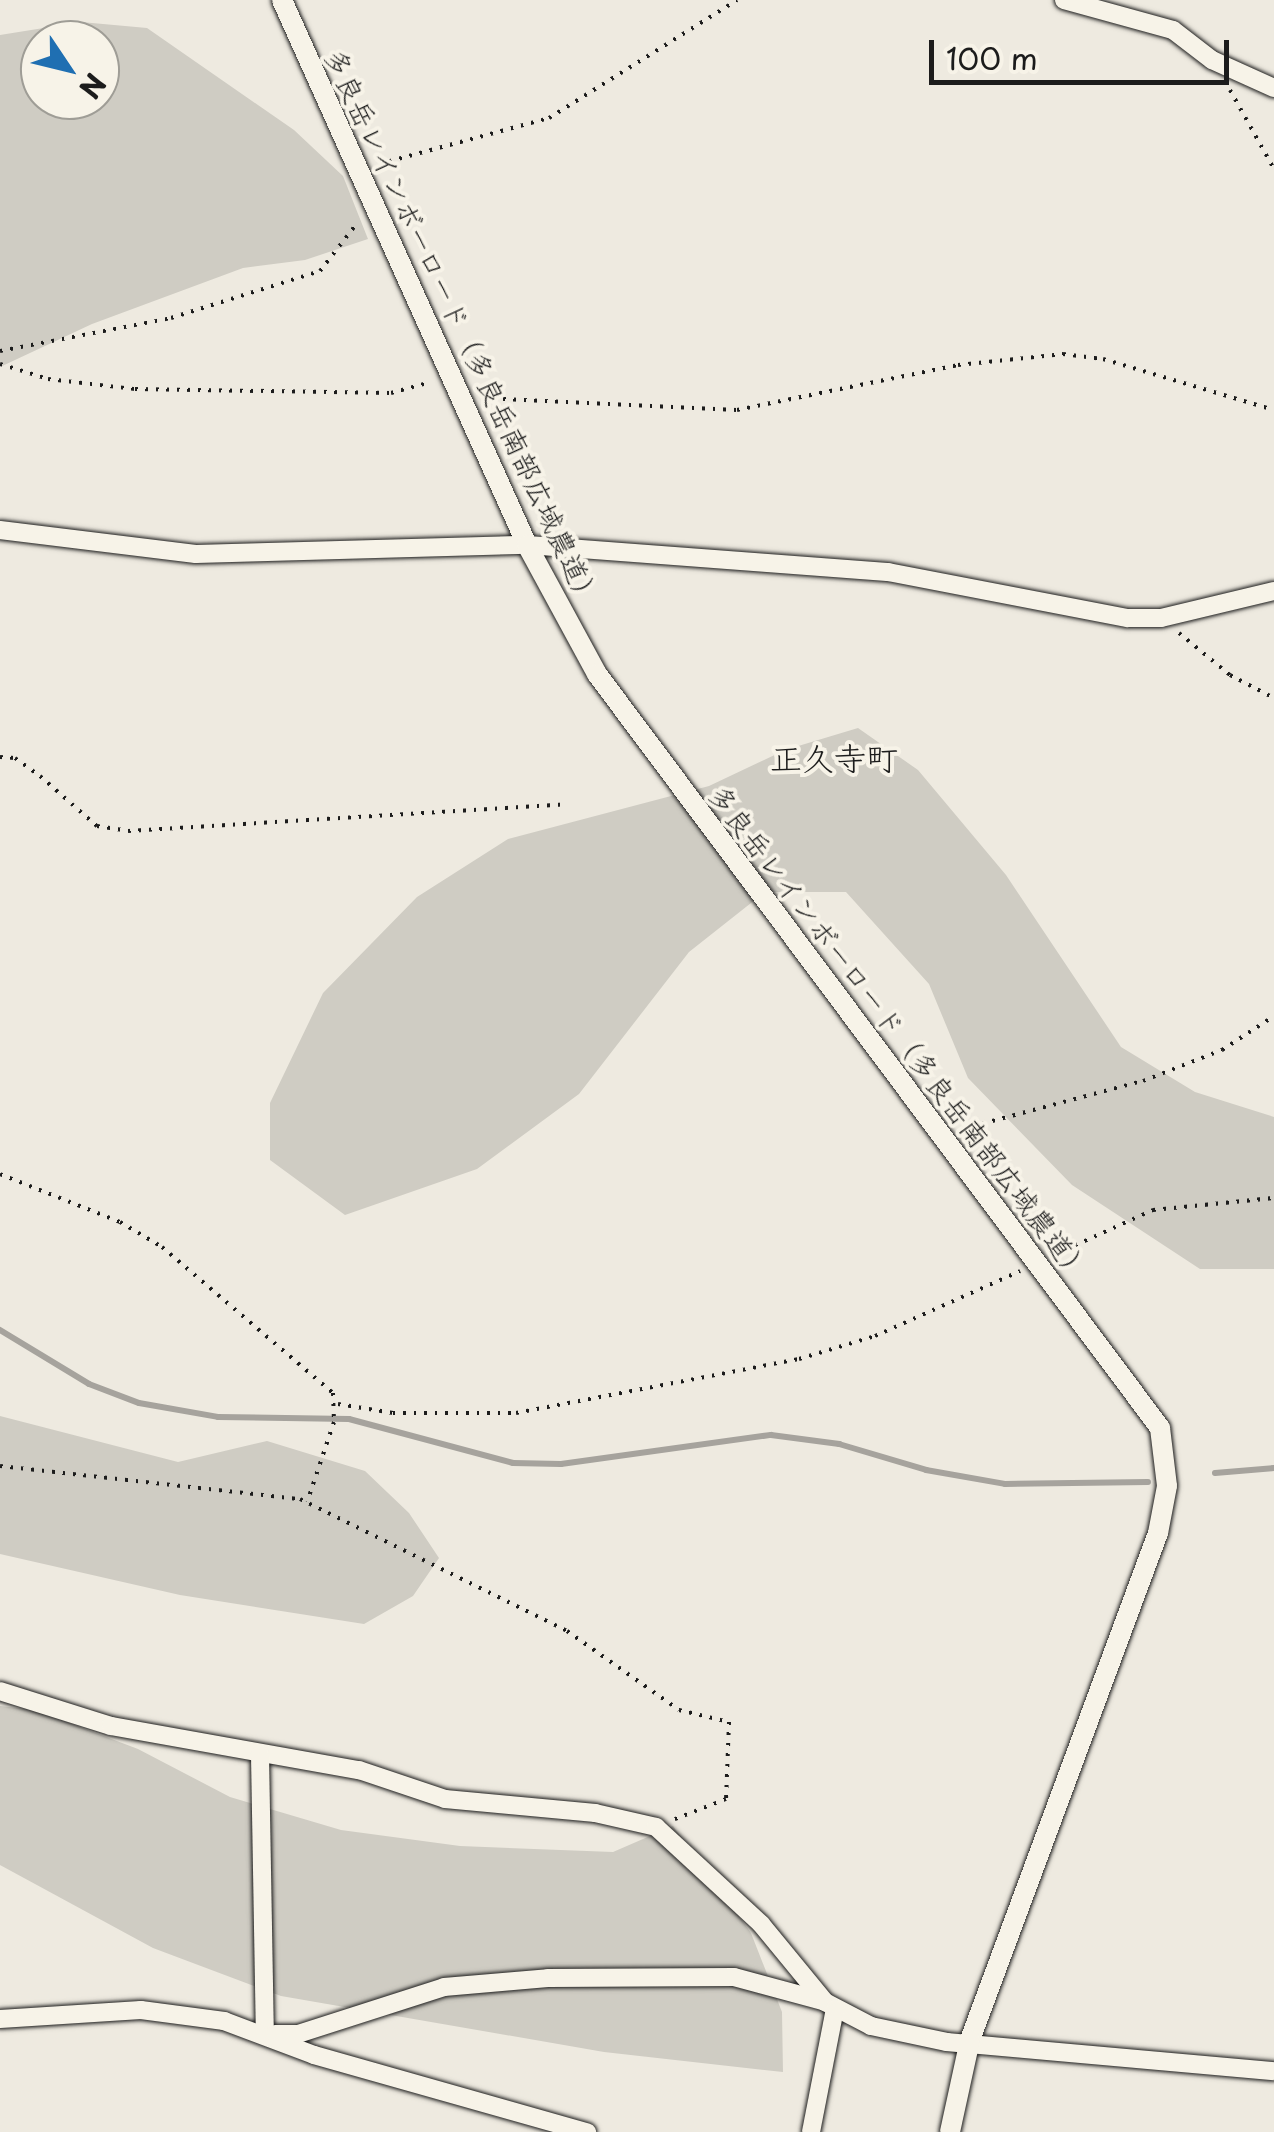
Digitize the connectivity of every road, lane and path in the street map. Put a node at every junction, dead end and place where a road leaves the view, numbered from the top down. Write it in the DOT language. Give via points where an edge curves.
graph roads {
  1 [pos="282,0"];
  2 [pos="737,0"];
  3 [pos="1064,0"];
  4 [pos="1212,60"];
  5 [pos="1274,88"];
  6 [pos="360,169"];
  7 [pos="1274,169"];
  8 [pos="374,202"];
  9 [pos="0,350"];
  10 [pos="0,364"];
  11 [pos="453,377"];
  12 [pos="462,397"];
  13 [pos="1274,410"];
  14 [pos="0,530"];
  15 [pos="527,545"];
  16 [pos="1274,591"];
  17 [pos="1161,618"];
  18 [pos="1274,698"];
  19 [pos="0,757"];
  20 [pos="567,804"];
  21 [pos="1274,1016"];
  22 [pos="944,1134"];
  23 [pos="0,1174"];
  24 [pos="1274,1198"];
  25 [pos="1040,1262"];
  26 [pos="338,1405"];
  27 [pos="0,1466"];
  28 [pos="307,1502"];
  29 [pos="0,1691"];
  30 [pos="260,1755"];
  31 [pos="656,1827"];
  32 [pos="830,2006"];
  33 [pos="0,2018"];
  34 [pos="265,2034"];
  35 [pos="970,2040"];
  36 [pos="1274,2070"];
  37 [pos="587,2132"];
  38 [pos="811,2132"];
  39 [pos="950,2132"];
  1 -- 6 [label="street, 多良岳レインボーロード（多良岳南部広域農道）"];
  2 -- 6 [label="path" via="561,113"];
  3 -- 4 [label="street" via="1173,30"];
  4 -- 5 [label="street"];
  4 -- 7 [label="path"];
  6 -- 8 [label="street, 多良岳レインボーロード（多良岳南部広域農道）"];
  8 -- 9 [label="path" via="320,272 171,318"];
  8 -- 11 [label="street, 多良岳レインボーロード（多良岳南部広域農道）"];
  10 -- 11 [label="path" via="48,379 135,389 392,392"];
  11 -- 12 [label="street, 多良岳レインボーロード（多良岳南部広域農道）"];
  12 -- 13 [label="path" via="737,410 958,365 1062,354 1103,359"];
  12 -- 15 [label="street, 多良岳レインボーロード（多良岳南部広域農道）"];
  14 -- 15 [label="street" via="196,554"];
  15 -- 17 [label="street" via="888,572 1128,618"];
  15 -- 22 [label="street, 多良岳レインボーロード（多良岳南部広域農道）" via="638,736"];
  16 -- 17 [label="street"];
  17 -- 18 [label="path" via="1230,675"];
  19 -- 20 [label="path" via="15,758 97,826 128,832"];
  21 -- 22 [label="path" via="1222,1050 1143,1081"];
  22 -- 25 [label="street, 多良岳レインボーロード（多良岳南部広域農道）"];
  23 -- 26 [label="path" via="120,1222 162,1247 294,1358"];
  24 -- 25 [label="path" via="1154,1210"];
  25 -- 26 [label="path" via="875,1336 799,1359 516,1412 392,1413"];
  25 -- 35 [label="street, 多良岳レインボーロード（多良岳南部広域農道）" via="1160,1428 1167,1486 1158,1533"];
  26 -- 28 [label="path"];
  27 -- 28 [label="path" via="259,1491"];
  28 -- 31 [label="path" via="567,1631 680,1710 729,1722 726,1798"];
  29 -- 30 [label="street" via="144,1734"];
  30 -- 31 [label="street" via="359,1770 445,1798 595,1813"];
  30 -- 34 [label="street"];
  31 -- 32 [label="street" via="760,1924"];
  32 -- 34 [label="street" via="734,1977 548,1978 444,1987 298,2034"];
  32 -- 35 [label="street" via="871,2026 947,2042"];
  32 -- 38 [label="street"];
  33 -- 34 [label="street" via="142,2010"];
  34 -- 37 [label="street" via="314,2055"];
  35 -- 36 [label="street" via="1120,2060"];
  35 -- 39 [label="street, 多良岳レインボーロード（多良岳南部広域農道）"];
}
